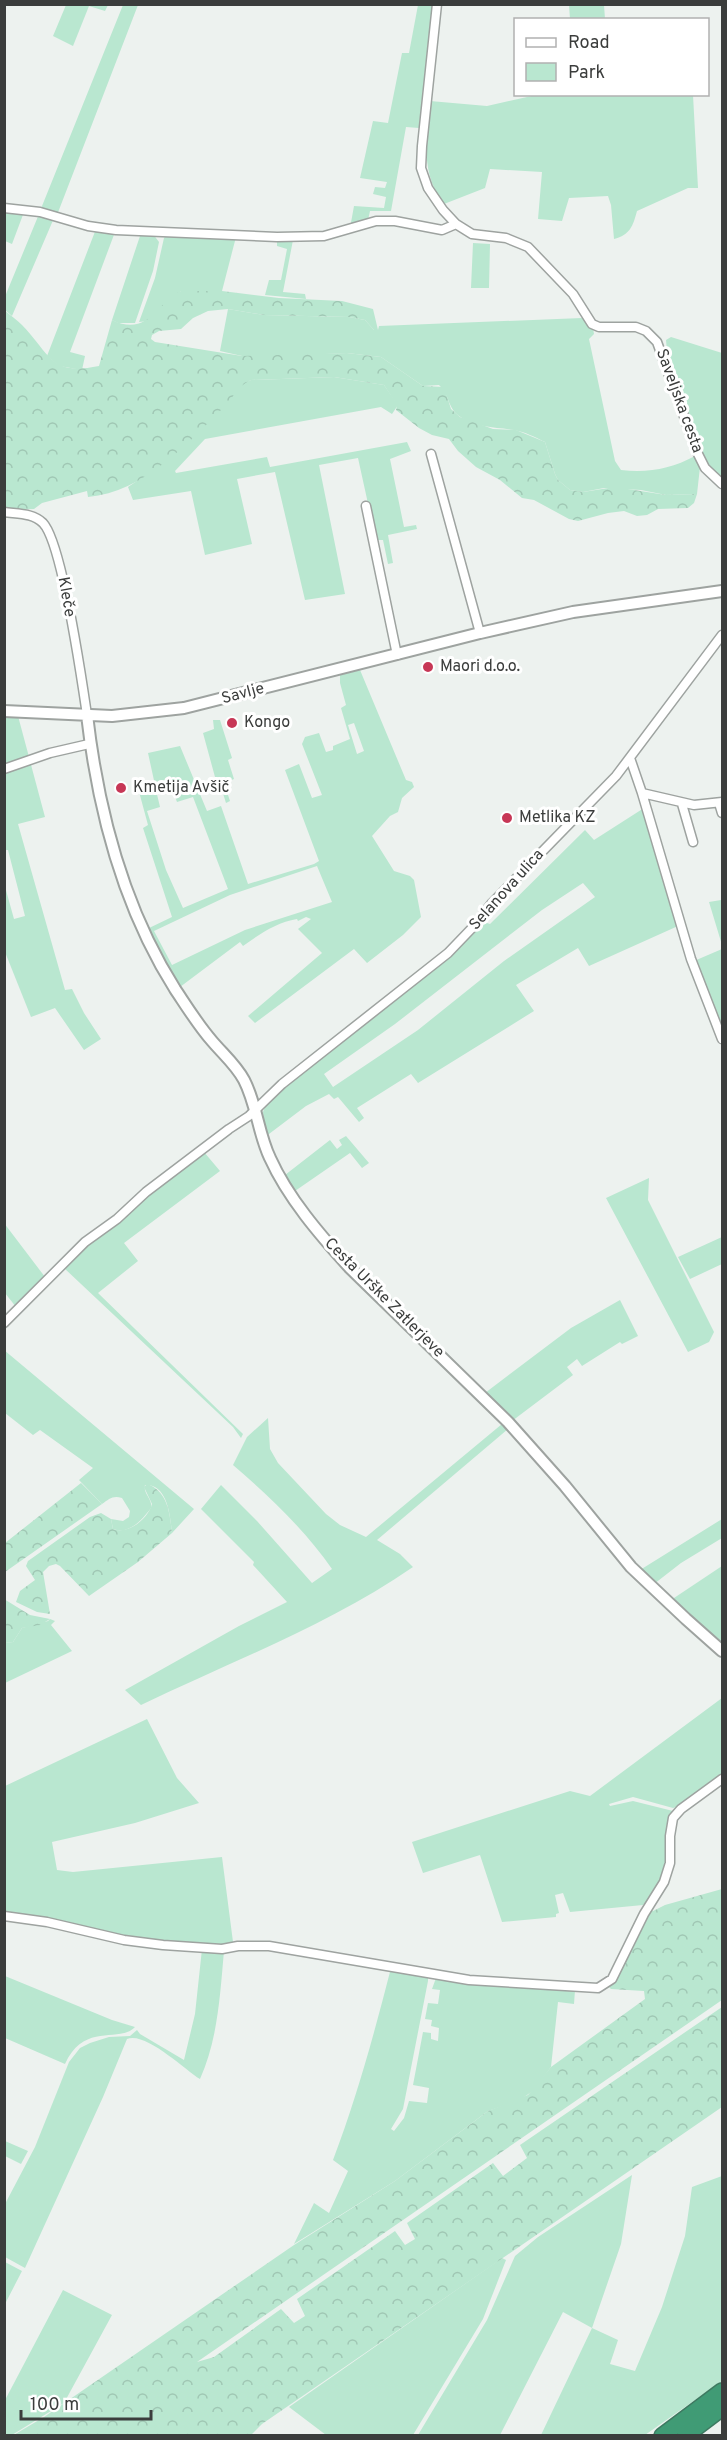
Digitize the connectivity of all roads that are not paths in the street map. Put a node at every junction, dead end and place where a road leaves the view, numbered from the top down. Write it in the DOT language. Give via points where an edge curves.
graph roads {
  1 [pos="437,4"];
  2 [pos="4,208"];
  3 [pos="456,224"];
  4 [pos="431,454"];
  5 [pos="723,484"];
  6 [pos="366,506"];
  7 [pos="4,512"];
  8 [pos="723,591"];
  9 [pos="480,633"];
  10 [pos="723,635"];
  11 [pos="397,655"];
  12 [pos="4,711"];
  13 [pos="87,715"];
  14 [pos="89,744"];
  15 [pos="630,758"];
  16 [pos="4,770"];
  17 [pos="642,793"];
  18 [pos="721,803"];
  19 [pos="682,804"];
  20 [pos="722,813"];
  21 [pos="693,842"];
  22 [pos="723,1039"];
  23 [pos="256,1109"];
  24 [pos="4,1323"];
  25 [pos="723,1651"];
  26 [pos="723,1779"];
  27 [pos="4,1916"];
  28 [pos="723,2391"];
  29 [pos="723,2408"];
  30 [pos="663,2436"];
  31 [pos="685,2436"];
  1 -- 3 [label="street, Saveljska cesta" via="421,168 428,188"];
  2 -- 3 [label="street, Saveljska cesta" via="127,231 296,237 324,236 376,221 395,220 442,230"];
  3 -- 5 [label="street, Saveljska cesta" via="472,234 506,238 528,247 573,294 592,324 636,327 657,342 697,452 705,468"];
  4 -- 9 [label="street"];
  6 -- 11 [label="street"];
  7 -- 13 [label="street, Kleče" via="32,516 50,534 60,561"];
  8 -- 9 [label="street, Savlje" via="573,612"];
  9 -- 11 [label="street, Savlje"];
  10 -- 15 [label="street, Selanova ulica"];
  11 -- 13 [label="street, Savlje" via="184,708 130,716"];
  12 -- 13 [label="street, Savlje"];
  13 -- 14 [label="street, Cesta Urške Zatlerjeve"];
  14 -- 16 [label="street"];
  14 -- 23 [label="street, Cesta Urške Zatlerjeve" via="120,870 143,933 192,1016 243,1079"];
  15 -- 17 [label="street"];
  15 -- 23 [label="street, Selanova ulica" via="448,953 282,1084"];
  17 -- 19 [label="street"];
  17 -- 22 [label="street" via="691,959"];
  18 -- 19 [label="street"];
  18 -- 20 [label="street"];
  19 -- 21 [label="street"];
  23 -- 24 [label="street, Selanova ulica" via="85,1242"];
  23 -- 25 [label="street, Cesta Urške Zatlerjeve" via="270,1159 327,1243 507,1422 631,1567"];
  26 -- 27 [label="street" via="673,1818 670,1863 664,1882 612,1979 592,1989 469,1980 269,1947 163,1946"];
  28 -- 30 [label="highway"];
  29 -- 31 [label="highway"];
}
